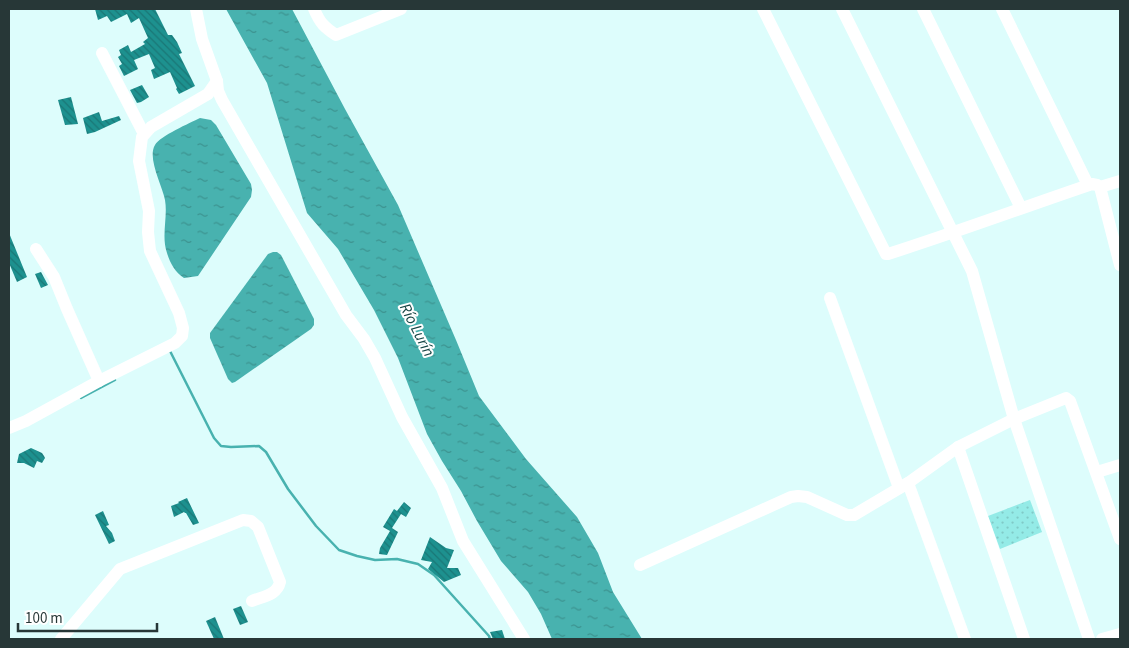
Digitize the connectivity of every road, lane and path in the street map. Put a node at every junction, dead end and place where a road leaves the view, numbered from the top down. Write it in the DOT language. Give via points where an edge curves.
graph roads {
  1 [pos="196,9"];
  2 [pos="314,9"];
  3 [pos="402,9"];
  4 [pos="763,9"];
  5 [pos="842,9"];
  6 [pos="923,9"];
  7 [pos="1002,9"];
  8 [pos="382,12"];
  9 [pos="102,53"];
  10 [pos="217,81"];
  11 [pos="144,134"];
  12 [pos="1120,181"];
  13 [pos="1094,186"];
  14 [pos="1021,208"];
  15 [pos="952,234"];
  16 [pos="36,249"];
  17 [pos="1120,265"];
  18 [pos="830,298"];
  19 [pos="99,381"];
  20 [pos="1014,419"];
  21 [pos="9,428"];
  22 [pos="958,447"];
  23 [pos="1120,465"];
  24 [pos="1096,472"];
  25 [pos="904,486"];
  26 [pos="1119,534"];
  27 [pos="640,565"];
  28 [pos="252,601"];
  29 [pos="1120,634"];
  30 [pos="61,639"];
  31 [pos="524,639"];
  32 [pos="965,639"];
  33 [pos="1024,639"];
  34 [pos="1089,639"];
  35 [pos="1102,639"];
  1 -- 10 [label="street" via="202,39"];
  2 -- 8 [label="street" via="325,28 336,35"];
  3 -- 8 [label="street"];
  4 -- 15 [label="street" via="884,253"];
  5 -- 15 [label="street"];
  6 -- 14 [label="street"];
  7 -- 13 [label="street"];
  9 -- 11 [label="street"];
  10 -- 11 [label="street" via="208,94 150,127"];
  10 -- 31 [label="street" via="226,108 346,315 375,358 402,417 442,488 462,541"];
  11 -- 19 [label="street" via="139,160 150,211 150,251 179,313 182,336 175,343"];
  12 -- 13 [label="street"];
  13 -- 14 [label="street"];
  13 -- 17 [label="street"];
  14 -- 15 [label="street"];
  15 -- 20 [label="street" via="975,279"];
  16 -- 19 [label="street" via="54,277"];
  18 -- 25 [label="street"];
  19 -- 21 [label="street"];
  20 -- 22 [label="street"];
  20 -- 24 [label="street" via="1068,399"];
  20 -- 34 [label="street"];
  22 -- 25 [label="street"];
  22 -- 33 [label="street"];
  23 -- 24 [label="street"];
  24 -- 26 [label="street"];
  25 -- 27 [label="street" via="851,516 807,497 791,497"];
  25 -- 32 [label="street"];
  28 -- 30 [label="street" via="274,592 280,582 258,527 243,520 120,569"];
  29 -- 35 [label="street"];
}
